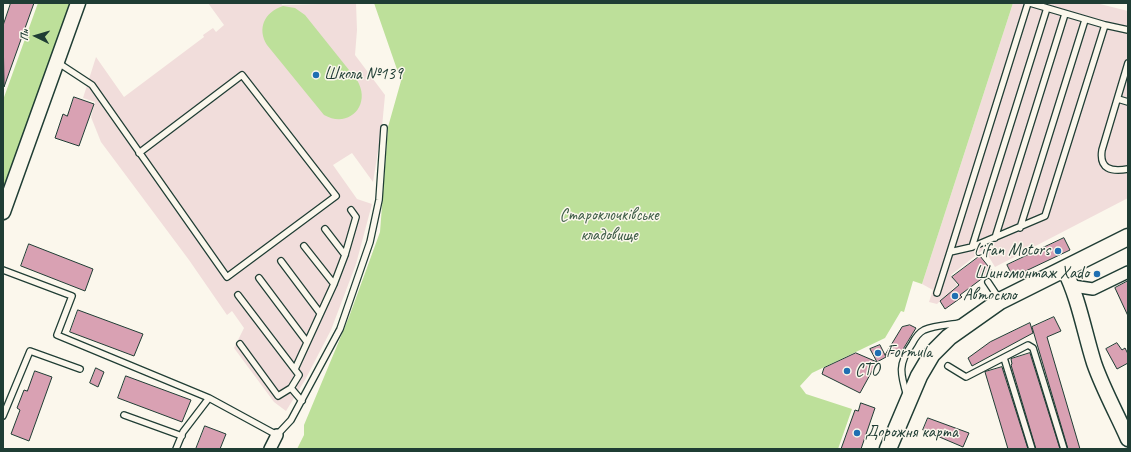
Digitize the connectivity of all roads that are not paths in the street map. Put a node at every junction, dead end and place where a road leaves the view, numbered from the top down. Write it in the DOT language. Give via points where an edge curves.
graph roads {
  1 [pos="78,3"];
  2 [pos="1029,3"];
  3 [pos="1047,8"];
  4 [pos="1065,14"];
  5 [pos="1085,20"];
  6 [pos="1105,25"];
  7 [pos="1128,30"];
  8 [pos="57,62"];
  9 [pos="1128,63"];
  10 [pos="1127,71"];
  11 [pos="1118,99"];
  12 [pos="1128,102"];
  13 [pos="384,128"];
  14 [pos="139,153"];
  15 [pos="1128,168"];
  16 [pos="351,210"];
  17 [pos="3,212"];
  18 [pos="1020,228"];
  19 [pos="325,229"];
  20 [pos="1128,237"];
  21 [pos="995,238"];
  22 [pos="304,246"];
  23 [pos="972,247"];
  24 [pos="950,252"];
  25 [pos="345,255"];
  26 [pos="281,261"];
  27 [pos="1064,269"];
  28 [pos="3,270"];
  29 [pos="1128,272"];
  30 [pos="259,278"];
  31 [pos="988,282"];
  32 [pos="334,284"];
  33 [pos="1073,286"];
  34 [pos="937,293"];
  35 [pos="238,295"];
  36 [pos="1000,301"];
  37 [pos="320,313"];
  38 [pos="968,322"];
  39 [pos="307,342"];
  40 [pos="240,344"];
  41 [pos="1004,358"];
  42 [pos="948,366"];
  43 [pos="80,368"];
  44 [pos="294,369"];
  45 [pos="291,388"];
  46 [pos="209,398"];
  47 [pos="908,399"];
  48 [pos="302,401"];
  49 [pos="124,415"];
  50 [pos="3,416"];
  51 [pos="277,435"];
  52 [pos="182,436"];
  53 [pos="1128,440"];
  54 [pos="176,449"];
  55 [pos="270,449"];
  56 [pos="888,449"];
  57 [pos="1032,449"];
  58 [pos="1064,449"];
  1 -- 8 [label="street"];
  2 -- 3 [label="lane"];
  2 -- 24 [label="lane"];
  3 -- 4 [label="lane"];
  3 -- 23 [label="lane"];
  4 -- 5 [label="lane"];
  4 -- 21 [label="lane"];
  5 -- 6 [label="lane"];
  5 -- 18 [label="lane"];
  6 -- 7 [label="lane"];
  6 -- 18 [label="lane" via="1045,216"];
  8 -- 14 [label="lane" via="92,85"];
  8 -- 17 [label="street"];
  9 -- 10 [label="lane"];
  10 -- 11 [label="lane"];
  11 -- 12 [label="lane"];
  11 -- 15 [label="lane" via="1100,159 1104,166 1111,169"];
  13 -- 48 [label="lane" via="379,200 370,242 340,329"];
  14 -- 14 [label="lane" via="242,75 336,196 227,277"];
  16 -- 25 [label="lane" via="356,217"];
  18 -- 21 [label="lane"];
  19 -- 25 [label="lane"];
  20 -- 27 [label="main road"];
  21 -- 23 [label="lane"];
  22 -- 32 [label="lane"];
  23 -- 24 [label="lane"];
  24 -- 34 [label="lane"];
  25 -- 32 [label="lane"];
  26 -- 37 [label="lane"];
  27 -- 33 [label="street"];
  27 -- 36 [label="main road"];
  28 -- 46 [label="lane" via="72,296 57,335"];
  29 -- 33 [label="street" via="1093,289"];
  30 -- 39 [label="lane"];
  31 -- 36 [label="lane"];
  32 -- 37 [label="lane"];
  33 -- 53 [label="street" via="1095,364"];
  35 -- 44 [label="lane"];
  36 -- 38 [label="main road"];
  37 -- 39 [label="lane"];
  38 -- 47 [label="main road" via="932,354"];
  38 -- 47 [label="lane" via="932,327 923,330 917,336 902,363 902,377"];
  39 -- 44 [label="lane"];
  40 -- 45 [label="lane" via="278,396"];
  41 -- 42 [label="lane" via="966,376"];
  41 -- 57 [label="lane"];
  41 -- 58 [label="lane" via="1028,345 1034,348"];
  43 -- 50 [label="lane" via="30,351"];
  44 -- 45 [label="lane" via="299,375"];
  45 -- 48 [label="lane"];
  46 -- 51 [label="lane"];
  46 -- 52 [label="lane"];
  47 -- 56 [label="main road"];
  48 -- 51 [label="lane" via="291,420"];
  49 -- 52 [label="lane"];
  51 -- 55 [label="street"];
  52 -- 54 [label="lane"];
}
